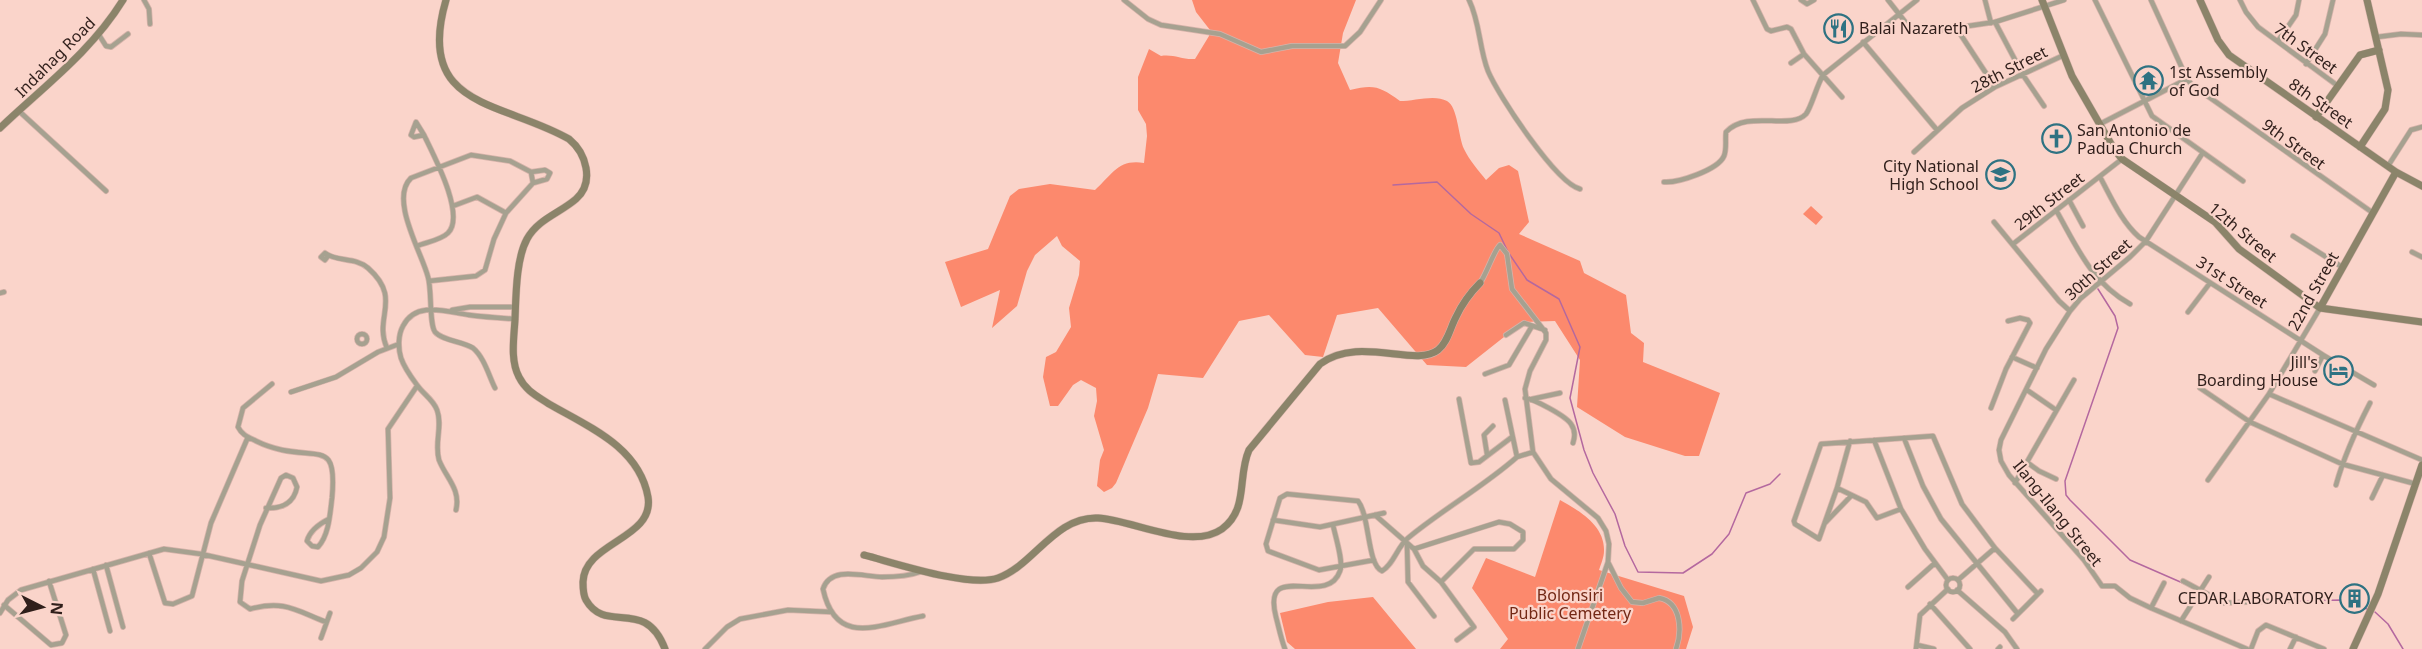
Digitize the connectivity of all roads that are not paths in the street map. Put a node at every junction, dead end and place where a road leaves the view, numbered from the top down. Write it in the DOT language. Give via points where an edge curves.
graph roads {
  1 [pos="123,0"];
  2 [pos="144,0"];
  3 [pos="446,0"];
  4 [pos="1124,0"];
  5 [pos="1381,0"];
  6 [pos="1469,0"];
  7 [pos="1753,0"];
  8 [pos="1814,0"];
  9 [pos="1888,0"];
  10 [pos="1917,0"];
  11 [pos="1985,0"];
  12 [pos="2064,0"];
  13 [pos="2095,0"];
  14 [pos="2151,0"];
  15 [pos="2200,0"];
  16 [pos="2240,0"];
  17 [pos="2299,0"];
  18 [pos="2333,0"];
  19 [pos="2367,0"];
  20 [pos="1803,2"];
  21 [pos="2043,3"];
  22 [pos="1898,14"];
  23 [pos="1993,23"];
  24 [pos="150,24"];
  25 [pos="1957,29"];
  26 [pos="128,34"];
  27 [pos="99,35"];
  28 [pos="2422,35"];
  29 [pos="2377,37"];
  30 [pos="2278,41"];
  31 [pos="1863,42"];
  32 [pos="2379,50"];
  33 [pos="1804,54"];
  34 [pos="2062,56"];
  35 [pos="1791,63"];
  36 [pos="2306,64"];
  37 [pos="1822,75"];
  38 [pos="2023,75"];
  39 [pos="2187,80"];
  40 [pos="2338,86"];
  41 [pos="1995,87"];
  42 [pos="1842,97"];
  43 [pos="2144,100"];
  44 [pos="2044,106"];
  45 [pos="20,112"];
  46 [pos="2316,117"];
  47 [pos="2100,124"];
  48 [pos="2422,127"];
  49 [pos="0,128"];
  50 [pos="1937,130"];
  51 [pos="424,135"];
  52 [pos="2360,147"];
  53 [pos="1914,152"];
  54 [pos="2202,154"];
  55 [pos="2122,159"];
  56 [pos="2388,166"];
  57 [pos="440,167"];
  58 [pos="531,172"];
  59 [pos="2396,172"];
  60 [pos="2100,177"];
  61 [pos="2242,181"];
  62 [pos="1664,182"];
  63 [pos="533,183"];
  64 [pos="2422,186"];
  65 [pos="1580,189"];
  66 [pos="106,191"];
  67 [pos="2175,196"];
  68 [pos="2069,200"];
  69 [pos="453,206"];
  70 [pos="2056,210"];
  71 [pos="506,213"];
  72 [pos="2373,213"];
  73 [pos="1994,222"];
  74 [pos="2083,226"];
  75 [pos="2293,236"];
  76 [pos="2146,241"];
  77 [pos="2013,244"];
  78 [pos="417,246"];
  79 [pos="2412,252"];
  80 [pos="328,256"];
  81 [pos="2422,257"];
  82 [pos="2342,267"];
  83 [pos="429,280"];
  84 [pos="2099,282"];
  85 [pos="1480,283"];
  86 [pos="2210,283"];
  87 [pos="2130,304"];
  88 [pos="479,307"];
  89 [pos="515,307"];
  90 [pos="493,308"];
  91 [pos="2320,308"];
  92 [pos="432,310"];
  93 [pos="450,310"];
  94 [pos="2070,311"];
  95 [pos="2188,312"];
  96 [pos="478,316"];
  97 [pos="492,317"];
  98 [pos="515,320"];
  99 [pos="2008,321"];
  100 [pos="2422,322"];
  101 [pos="1532,326"];
  102 [pos="1545,330"];
  103 [pos="1506,335"];
  104 [pos="2301,341"];
  105 [pos="364,344"];
  106 [pos="399,344"];
  107 [pos="387,348"];
  108 [pos="371,356"];
  109 [pos="2323,356"];
  110 [pos="2012,357"];
  111 [pos="2037,368"];
  112 [pos="2315,371"];
  113 [pos="1485,374"];
  114 [pos="2074,380"];
  115 [pos="272,384"];
  116 [pos="2374,385"];
  117 [pos="417,386"];
  118 [pos="495,388"];
  119 [pos="2200,388"];
  120 [pos="2027,390"];
  121 [pos="291,392"];
  122 [pos="1560,393"];
  123 [pos="2269,394"];
  124 [pos="1525,398"];
  125 [pos="1459,399"];
  126 [pos="1532,399"];
  127 [pos="1505,400"];
  128 [pos="2370,403"];
  129 [pos="1991,408"];
  130 [pos="2056,410"];
  131 [pos="2250,422"];
  132 [pos="1493,426"];
  133 [pos="2355,432"];
  134 [pos="248,437"];
  135 [pos="1512,437"];
  136 [pos="1904,438"];
  137 [pos="1874,440"];
  138 [pos="1850,441"];
  139 [pos="1573,443"];
  140 [pos="1533,452"];
  141 [pos="1487,454"];
  142 [pos="1517,457"];
  143 [pos="2422,460"];
  144 [pos="2028,463"];
  145 [pos="2342,464"];
  146 [pos="2422,465"];
  147 [pos="2382,475"];
  148 [pos="2056,479"];
  149 [pos="2208,480"];
  150 [pos="2015,483"];
  151 [pos="2416,484"];
  152 [pos="2336,485"];
  153 [pos="1837,488"];
  154 [pos="1850,497"];
  155 [pos="2372,498"];
  156 [pos="266,508"];
  157 [pos="1901,509"];
  158 [pos="456,510"];
  159 [pos="1384,513"];
  160 [pos="1375,515"];
  161 [pos="1365,517"];
  162 [pos="329,519"];
  163 [pos="1273,520"];
  164 [pos="1824,524"];
  165 [pos="1333,525"];
  166 [pos="1406,542"];
  167 [pos="1995,548"];
  168 [pos="1414,549"];
  169 [pos="149,553"];
  170 [pos="201,554"];
  171 [pos="864,555"];
  172 [pos="1374,560"];
  173 [pos="1608,562"];
  174 [pos="1935,563"];
  175 [pos="106,565"];
  176 [pos="1977,565"];
  177 [pos="248,566"];
  178 [pos="1341,567"];
  179 [pos="93,569"];
  180 [pos="922,571"];
  181 [pos="2209,577"];
  182 [pos="1948,580"];
  183 [pos="1958,580"];
  184 [pos="49,581"];
  185 [pos="2183,581"];
  186 [pos="1441,582"];
  187 [pos="2164,583"];
  188 [pos="1908,587"];
  189 [pos="1948,589"];
  190 [pos="1957,590"];
  191 [pos="2200,591"];
  192 [pos="2293,600"];
  193 [pos="1930,604"];
  194 [pos="4,605"];
  195 [pos="2151,608"];
  196 [pos="832,612"];
  197 [pos="0,613"];
  198 [pos="330,613"];
  199 [pos="2018,614"];
  200 [pos="120,615"];
  201 [pos="923,616"];
  202 [pos="1434,616"];
  203 [pos="107,618"];
  204 [pos="2013,619"];
  205 [pos="2181,621"];
  206 [pos="326,622"];
  207 [pos="123,627"];
  208 [pos="110,631"];
  209 [pos="2296,637"];
  210 [pos="321,638"];
  211 [pos="1457,640"];
  212 [pos="1917,647"];
  213 [pos="665,649"];
  214 [pos="705,649"];
  215 [pos="1286,649"];
  216 [pos="1578,649"];
  217 [pos="1676,649"];
  218 [pos="1934,649"];
  219 [pos="1970,649"];
  220 [pos="2017,649"];
  221 [pos="2249,649"];
  222 [pos="2290,649"];
  223 [pos="2324,649"];
  224 [pos="2353,649"];
  1 -- 27 [label="street, Indahag Road"];
  2 -- 24 [label="street"];
  3 -- 89 [label="street" via="441,56 454,83 478,102 569,140 578,146 586,164 586,181 577,199 548,217 528,238 520,262"];
  4 -- 5 [label="street" via="1161,25 1220,34 1263,52 1292,46 1345,46 1360,32"];
  6 -- 65 [label="street" via="1492,78 1547,160 1565,180"];
  7 -- 33 [label="street" via="1767,29 1791,29"];
  8 -- 20 [label="street"];
  9 -- 22 [label="street"];
  10 -- 22 [label="street"];
  11 -- 23 [label="street"];
  12 -- 21 [label="street"];
  13 -- 43 [label="street"];
  14 -- 39 [label="street, 9th Street"];
  15 -- 46 [label="street, 8th Street" via="2229,55"];
  16 -- 30 [label="street, 7th Street" via="2252,22"];
  17 -- 30 [label="street" via="2296,15"];
  18 -- 36 [label="street" via="2325,34"];
  19 -- 29 [label="street"];
  21 -- 23 [label="street"];
  21 -- 34 [label="street, 12th Street"];
  22 -- 25 [label="street" via="1917,32"];
  22 -- 31 [label="street"];
  23 -- 25 [label="street"];
  23 -- 38 [label="street"];
  25 -- 41 [label="street"];
  26 -- 27 [label="street" via="111,47"];
  27 -- 45 [label="street, Indahag Road"];
  28 -- 29 [label="street"];
  29 -- 32 [label="street"];
  30 -- 36 [label="street, 7th Street"];
  31 -- 37 [label="street"];
  31 -- 50 [label="street"];
  32 -- 40 [label="street" via="2360,55"];
  32 -- 52 [label="street" via="2388,98"];
  33 -- 35 [label="street"];
  33 -- 37 [label="street"];
  34 -- 38 [label="street, 28th Street"];
  34 -- 47 [label="street, 12th Street"];
  36 -- 40 [label="street, 7th Street"];
  37 -- 42 [label="street"];
  37 -- 62 [label="street" via="1802,117 1752,120 1731,128 1726,132 1725,155 1719,163 1709,170"];
  38 -- 41 [label="street, 28th Street"];
  38 -- 44 [label="street"];
  39 -- 43 [label="street"];
  39 -- 72 [label="street, 9th Street"];
  40 -- 46 [label="street"];
  41 -- 50 [label="street, 28th Street"];
  43 -- 47 [label="street"];
  43 -- 54 [label="street" via="2158,122"];
  45 -- 49 [label="street, Indahag Road"];
  45 -- 66 [label="street"];
  46 -- 52 [label="street, 8th Street"];
  47 -- 55 [label="street, 12th Street"];
  48 -- 56 [label="street" via="2412,130"];
  50 -- 53 [label="street, 28th Street"];
  51 -- 57 [label="street"];
  52 -- 56 [label="street, 8th Street"];
  54 -- 61 [label="street"];
  54 -- 67 [label="street, 30th Street"];
  55 -- 60 [label="street, 29th Street"];
  55 -- 67 [label="street, 12th Street"];
  56 -- 59 [label="street, 8th Street"];
  57 -- 58 [label="street" via="477,155 510,161"];
  57 -- 69 [label="street"];
  57 -- 78 [label="street" via="406,183 406,215"];
  58 -- 63 [label="street"];
  58 -- 63 [label="street" via="550,173 547,179"];
  59 -- 64 [label="street, 8th Street"];
  59 -- 72 [label="street, 22nd Street"];
  60 -- 68 [label="street, 29th Street"];
  60 -- 76 [label="street, 31st Street" via="2131,230"];
  63 -- 71 [label="street"];
  67 -- 76 [label="street, 30th Street"];
  67 -- 91 [label="street, 12th Street" via="2215,222 2239,249"];
  68 -- 70 [label="street, 29th Street"];
  68 -- 74 [label="street"];
  69 -- 71 [label="street" via="477,197"];
  69 -- 78 [label="street" via="450,232"];
  70 -- 77 [label="street, 29th Street"];
  70 -- 84 [label="street"];
  71 -- 83 [label="street" via="492,244 488,265 481,274"];
  72 -- 82 [label="street, 22nd Street"];
  73 -- 77 [label="street"];
  75 -- 82 [label="street"];
  76 -- 84 [label="street, 30th Street"];
  76 -- 86 [label="street, 31st Street"];
  77 -- 94 [label="street"];
  78 -- 83 [label="street"];
  79 -- 81 [label="street"];
  80 -- 107 [label="street" via="356,260 367,266 383,287 387,297"];
  82 -- 91 [label="street, 22nd Street"];
  83 -- 92 [label="street"];
  84 -- 87 [label="street"];
  84 -- 94 [label="street, 30th Street"];
  85 -- 102 [label="street" via="1500,245 1507,255 1512,289"];
  85 -- 180 [label="street" via="1464,302 1444,344 1434,352 1415,355 1351,351 1320,364 1249,450 1238,510 1213,534 1182,536 1120,521 1087,518 1065,527 999,577 981,580"];
  86 -- 95 [label="street"];
  86 -- 104 [label="street, 31st Street"];
  88 -- 90 [label="street"];
  88 -- 93 [label="street"];
  88 -- 96 [label="street"];
  89 -- 90 [label="street"];
  89 -- 98 [label="street"];
  90 -- 97 [label="street"];
  91 -- 100 [label="street, 12th Street"];
  91 -- 104 [label="street, 22nd Street"];
  92 -- 93 [label="street"];
  92 -- 106 [label="street" via="420,311 407,319"];
  92 -- 118 [label="street" via="435,332 476,351"];
  93 -- 96 [label="street"];
  94 -- 111 [label="street, Ilang-Ilang Street"];
  96 -- 97 [label="street"];
  97 -- 98 [label="street"];
  98 -- 213 [label="street" via="514,360 523,385 623,449 635,464 648,499 647,513 639,524 586,566 586,600 604,615 647,623 655,629"];
  99 -- 110 [label="street" via="2022,318 2030,323"];
  101 -- 102 [label="street"];
  101 -- 103 [label="street" via="1524,323"];
  101 -- 113 [label="street" via="1509,365"];
  102 -- 124 [label="street" via="1545,340 1527,378"];
  104 -- 109 [label="street, 31st Street"];
  104 -- 123 [label="street, 22nd Street"];
  105 -- 108 [label="street"];
  106 -- 107 [label="street"];
  106 -- 117 [label="street" via="401,357"];
  107 -- 108 [label="street"];
  108 -- 121 [label="street" via="336,377"];
  109 -- 112 [label="street"];
  109 -- 116 [label="street, 31st Street"];
  110 -- 111 [label="street"];
  110 -- 129 [label="street"];
  111 -- 120 [label="street, Ilang-Ilang Street"];
  114 -- 130 [label="street"];
  115 -- 134 [label="street" via="251,399 240,414 238,427"];
  117 -- 158 [label="street" via="432,400 438,413 437,453 458,494"];
  117 -- 177 [label="street" via="388,429 390,498 384,537 377,552 349,575 321,581"];
  119 -- 131 [label="street"];
  120 -- 130 [label="street"];
  120 -- 150 [label="street, Ilang-Ilang Street" via="1999,450"];
  122 -- 126 [label="street"];
  123 -- 131 [label="street, 22nd Street"];
  123 -- 133 [label="street"];
  124 -- 126 [label="street"];
  124 -- 140 [label="street"];
  125 -- 141 [label="street" via="1469,460 1477,463"];
  126 -- 139 [label="street" via="1570,422 1575,435"];
  127 -- 135 [label="street"];
  128 -- 133 [label="street"];
  130 -- 144 [label="street"];
  131 -- 145 [label="street"];
  131 -- 149 [label="street, 22nd Street"];
  132 -- 141 [label="street" via="1484,435"];
  133 -- 143 [label="street"];
  133 -- 145 [label="street"];
  134 -- 162 [label="street" via="282,450 319,453 326,458 334,479"];
  134 -- 170 [label="street"];
  135 -- 141 [label="street"];
  135 -- 142 [label="street"];
  136 -- 137 [label="street"];
  136 -- 167 [label="street" via="1934,437 1962,504"];
  136 -- 176 [label="street" via="1934,508"];
  137 -- 138 [label="street"];
  137 -- 157 [label="street"];
  138 -- 153 [label="street"];
  138 -- 164 [label="street" via="1820,445 1794,521 1819,539"];
  140 -- 142 [label="street"];
  140 -- 173 [label="street" via="1551,479 1598,518 1608,538"];
  142 -- 166 [label="street"];
  144 -- 148 [label="street"];
  144 -- 150 [label="street"];
  145 -- 147 [label="street"];
  145 -- 152 [label="street"];
  146 -- 151 [label="street"];
  147 -- 151 [label="street"];
  147 -- 155 [label="street"];
  150 -- 195 [label="street, Ilang-Ilang Street" via="2084,560 2099,584 2115,586"];
  151 -- 224 [label="street"];
  153 -- 154 [label="street"];
  153 -- 164 [label="street"];
  154 -- 157 [label="street" via="1866,502 1877,518"];
  154 -- 164 [label="street"];
  156 -- 156 [label="street" via="280,478 293,478 297,487 291,500 282,507"];
  156 -- 177 [label="street"];
  157 -- 174 [label="street"];
  159 -- 160 [label="street"];
  160 -- 161 [label="street"];
  160 -- 166 [label="street"];
  161 -- 163 [label="street" via="1355,500 1287,494 1280,498"];
  161 -- 165 [label="street"];
  161 -- 172 [label="street"];
  162 -- 162 [label="street" via="321,543 312,546 307,541 309,535"];
  163 -- 165 [label="street" via="1310,527"];
  163 -- 178 [label="street" via="1266,544 1268,551 1310,568"];
  165 -- 178 [label="street"];
  166 -- 168 [label="street"];
  166 -- 172 [label="street" via="1385,570 1378,569"];
  166 -- 202 [label="street" via="1408,582"];
  167 -- 176 [label="street"];
  167 -- 199 [label="street" via="2039,592"];
  168 -- 186 [label="street" via="1423,566"];
  168 -- 186 [label="street" via="1498,522 1523,532 1514,549 1474,549"];
  169 -- 170 [label="street" via="171,549"];
  169 -- 170 [label="street" via="162,599 169,604 192,597"];
  169 -- 175 [label="street"];
  170 -- 177 [label="street"];
  171 -- 180 [label="street"];
  172 -- 178 [label="street"];
  173 -- 216 [label="street"];
  173 -- 217 [label="street" via="1632,602 1659,598 1670,604 1680,623"];
  174 -- 182 [label="street"];
  174 -- 188 [label="street"];
  175 -- 179 [label="street"];
  175 -- 200 [label="street"];
  176 -- 183 [label="street"];
  176 -- 199 [label="street"];
  177 -- 206 [label="street" via="239,594 246,608 278,604"];
  178 -- 215 [label="street" via="1339,574 1323,587 1291,585 1275,593 1273,606"];
  179 -- 184 [label="street"];
  179 -- 203 [label="street"];
  180 -- 196 [label="street" via="881,577 847,574 829,579 823,589"];
  181 -- 191 [label="street"];
  182 -- 183 [label="street"];
  182 -- 189 [label="street"];
  183 -- 190 [label="street"];
  184 -- 194 [label="street" via="21,590"];
  184 -- 194 [label="street" via="66,635 62,643 51,645"];
  185 -- 191 [label="street"];
  186 -- 211 [label="street" via="1474,627"];
  187 -- 195 [label="street"];
  189 -- 190 [label="street"];
  189 -- 193 [label="street"];
  190 -- 220 [label="street" via="2005,632"];
  191 -- 192 [label="street" via="2224,603"];
  191 -- 205 [label="street"];
  193 -- 212 [label="street" via="1919,618"];
  193 -- 219 [label="street"];
  194 -- 197 [label="street"];
  195 -- 205 [label="street, Ilang-Ilang Street"];
  196 -- 201 [label="street" via="853,631"];
  196 -- 214 [label="street" via="788,610 740,619"];
  198 -- 206 [label="street"];
  199 -- 204 [label="street"];
  200 -- 203 [label="street"];
  200 -- 207 [label="street"];
  203 -- 208 [label="street"];
  205 -- 221 [label="street, Ilang-Ilang Street"];
  206 -- 210 [label="street"];
  209 -- 221 [label="street" via="2264,625"];
  209 -- 222 [label="street"];
  209 -- 223 [label="street"];
  212 -- 218 [label="street"];
}
